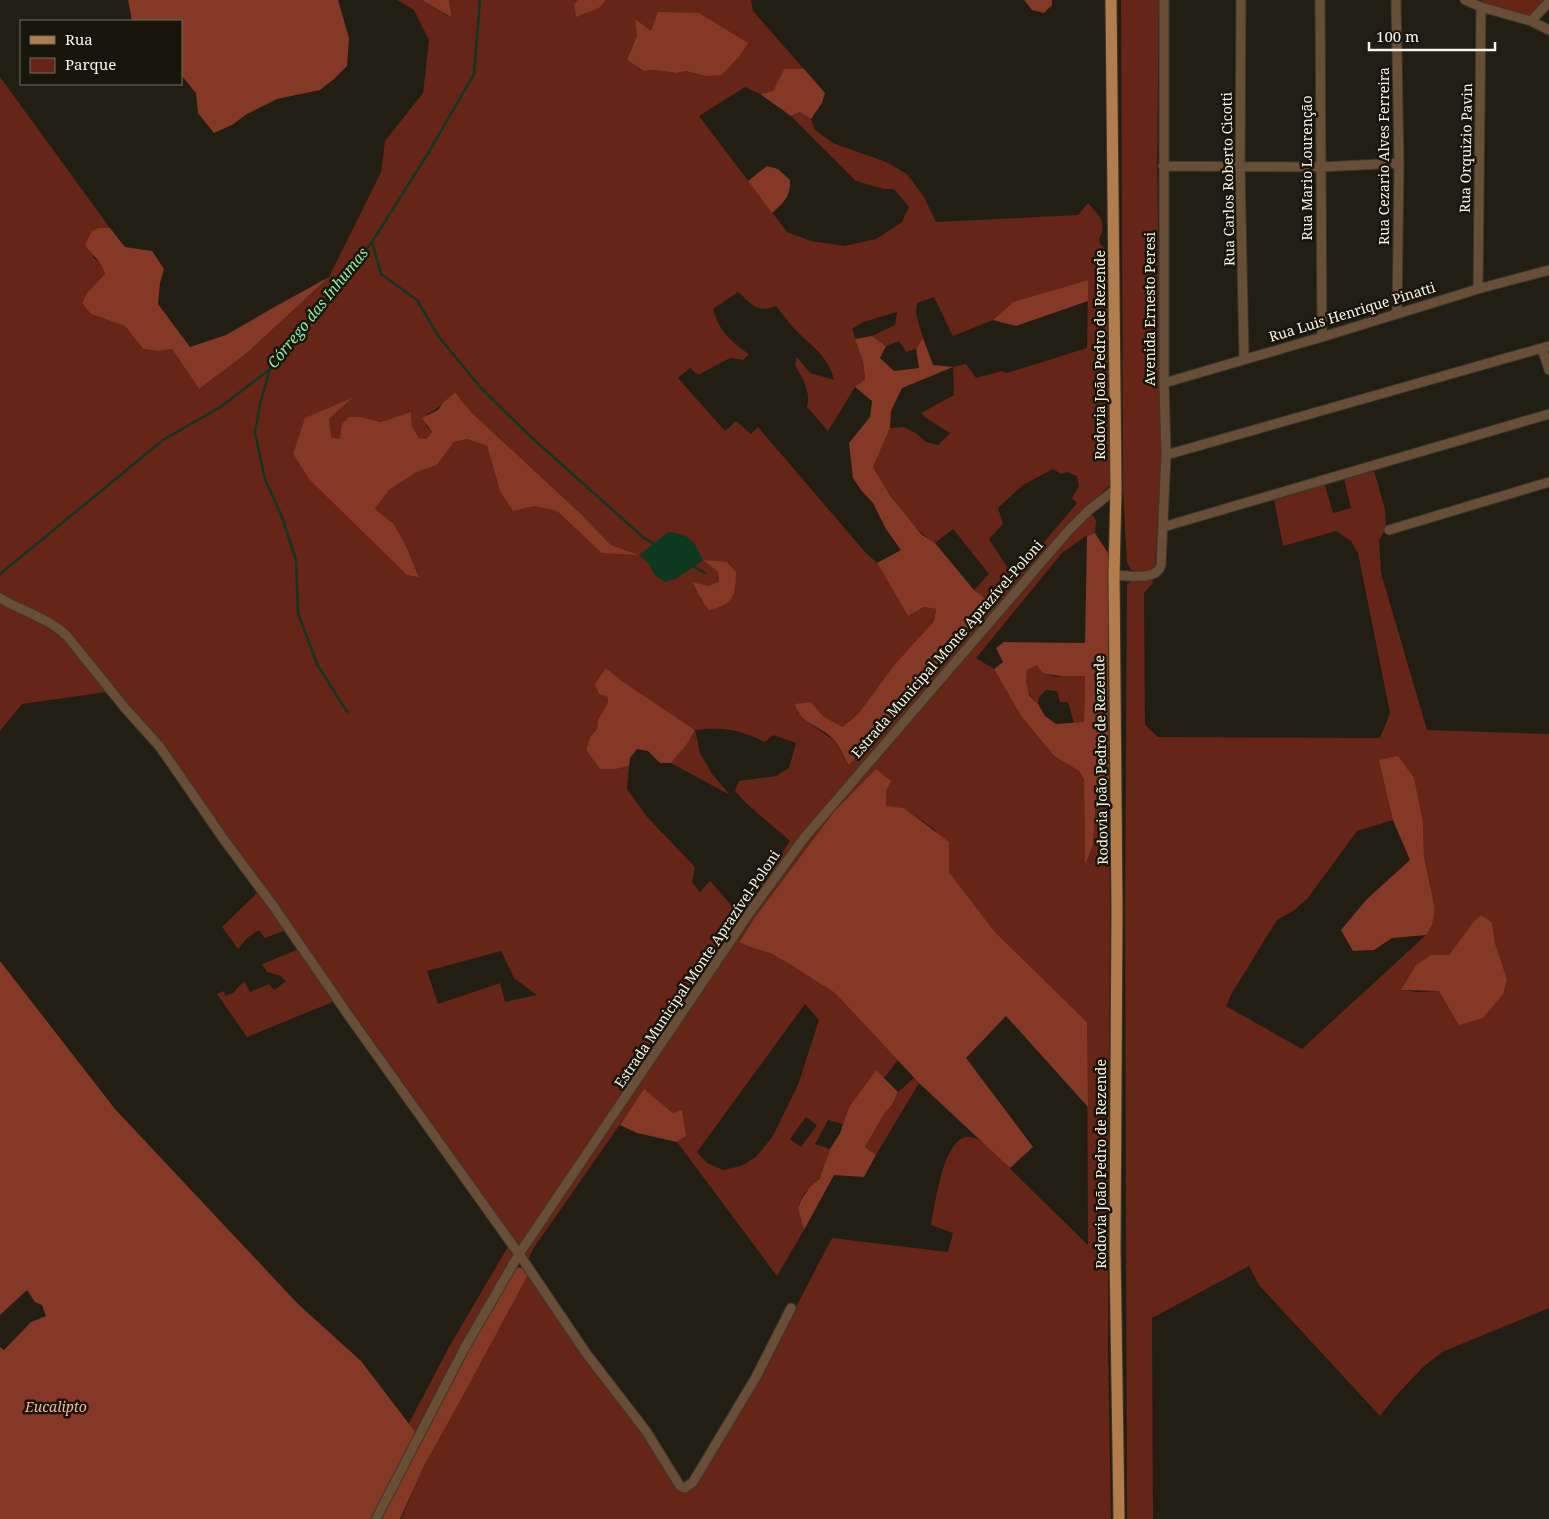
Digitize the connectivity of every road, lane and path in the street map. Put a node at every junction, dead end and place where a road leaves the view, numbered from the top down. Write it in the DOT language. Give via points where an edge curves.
graph roads {
  1 [pos="1111,0"];
  2 [pos="1164,0"];
  3 [pos="1241,0"];
  4 [pos="1320,0"];
  5 [pos="1396,0"];
  6 [pos="1465,0"];
  7 [pos="1549,2"];
  8 [pos="1481,8"];
  9 [pos="1531,21"];
  10 [pos="1549,30"];
  11 [pos="1399,163"];
  12 [pos="1163,166"];
  13 [pos="1240,166"];
  14 [pos="1321,166"];
  15 [pos="1549,270"];
  16 [pos="1478,288"];
  17 [pos="1398,313"];
  18 [pos="1322,337"];
  19 [pos="1545,347"];
  20 [pos="1244,358"];
  21 [pos="1549,370"];
  22 [pos="1164,383"];
  23 [pos="1549,414"];
  24 [pos="1166,455"];
  25 [pos="1549,482"];
  26 [pos="1116,489"];
  27 [pos="1163,527"];
  28 [pos="1389,530"];
  29 [pos="1114,575"];
  30 [pos="0,598"];
  31 [pos="519,1254"];
  32 [pos="791,1308"];
  33 [pos="376,1519"];
  34 [pos="1118,1519"];
  1 -- 26 [label="main road, Rodovia João Pedro de Rezende"];
  2 -- 12 [label="street, Avenida Ernesto Peresi"];
  3 -- 13 [label="street, Rua Carlos Roberto Cicotti"];
  4 -- 14 [label="street, Rua Mario Lourenção"];
  5 -- 11 [label="street, Rua Cezario Alves Ferreira"];
  6 -- 8 [label="street"];
  7 -- 9 [label="street"];
  8 -- 9 [label="street"];
  8 -- 16 [label="street, Rua Orquizio Pavin"];
  9 -- 10 [label="street"];
  11 -- 14 [label="street"];
  11 -- 17 [label="street, Rua Cezario Alves Ferreira"];
  12 -- 13 [label="street"];
  12 -- 22 [label="street, Avenida Ernesto Peresi"];
  13 -- 14 [label="street"];
  13 -- 20 [label="street, Rua Carlos Roberto Cicotti"];
  14 -- 18 [label="street, Rua Mario Lourenção"];
  15 -- 16 [label="street, Rua Luis Henrique Pinatti"];
  16 -- 17 [label="street, Rua Luis Henrique Pinatti"];
  17 -- 18 [label="street, Rua Luis Henrique Pinatti"];
  18 -- 20 [label="street, Rua Luis Henrique Pinatti"];
  19 -- 21 [label="street"];
  19 -- 24 [label="street"];
  20 -- 22 [label="street, Rua Luis Henrique Pinatti"];
  22 -- 24 [label="street, Avenida Ernesto Peresi"];
  23 -- 27 [label="street"];
  24 -- 27 [label="street, Avenida Ernesto Peresi"];
  25 -- 28 [label="street"];
  26 -- 29 [label="main road, Rodovia João Pedro de Rezende"];
  26 -- 31 [label="street, Estrada Municipal Monte Aprazível-Poloni" via="1088,510 1069,530 804,838 750,912"];
  27 -- 29 [label="street, Avenida Ernesto Peresi" via="1161,565 1156,574"];
  29 -- 34 [label="main road, Rodovia João Pedro de Rezende"];
  30 -- 31 [label="street" via="59,628 160,747"];
  31 -- 32 [label="street" via="683,1488 693,1482 756,1377"];
  31 -- 33 [label="street, Estrada Municipal Monte Aprazível-Poloni" via="464,1349"];
}
